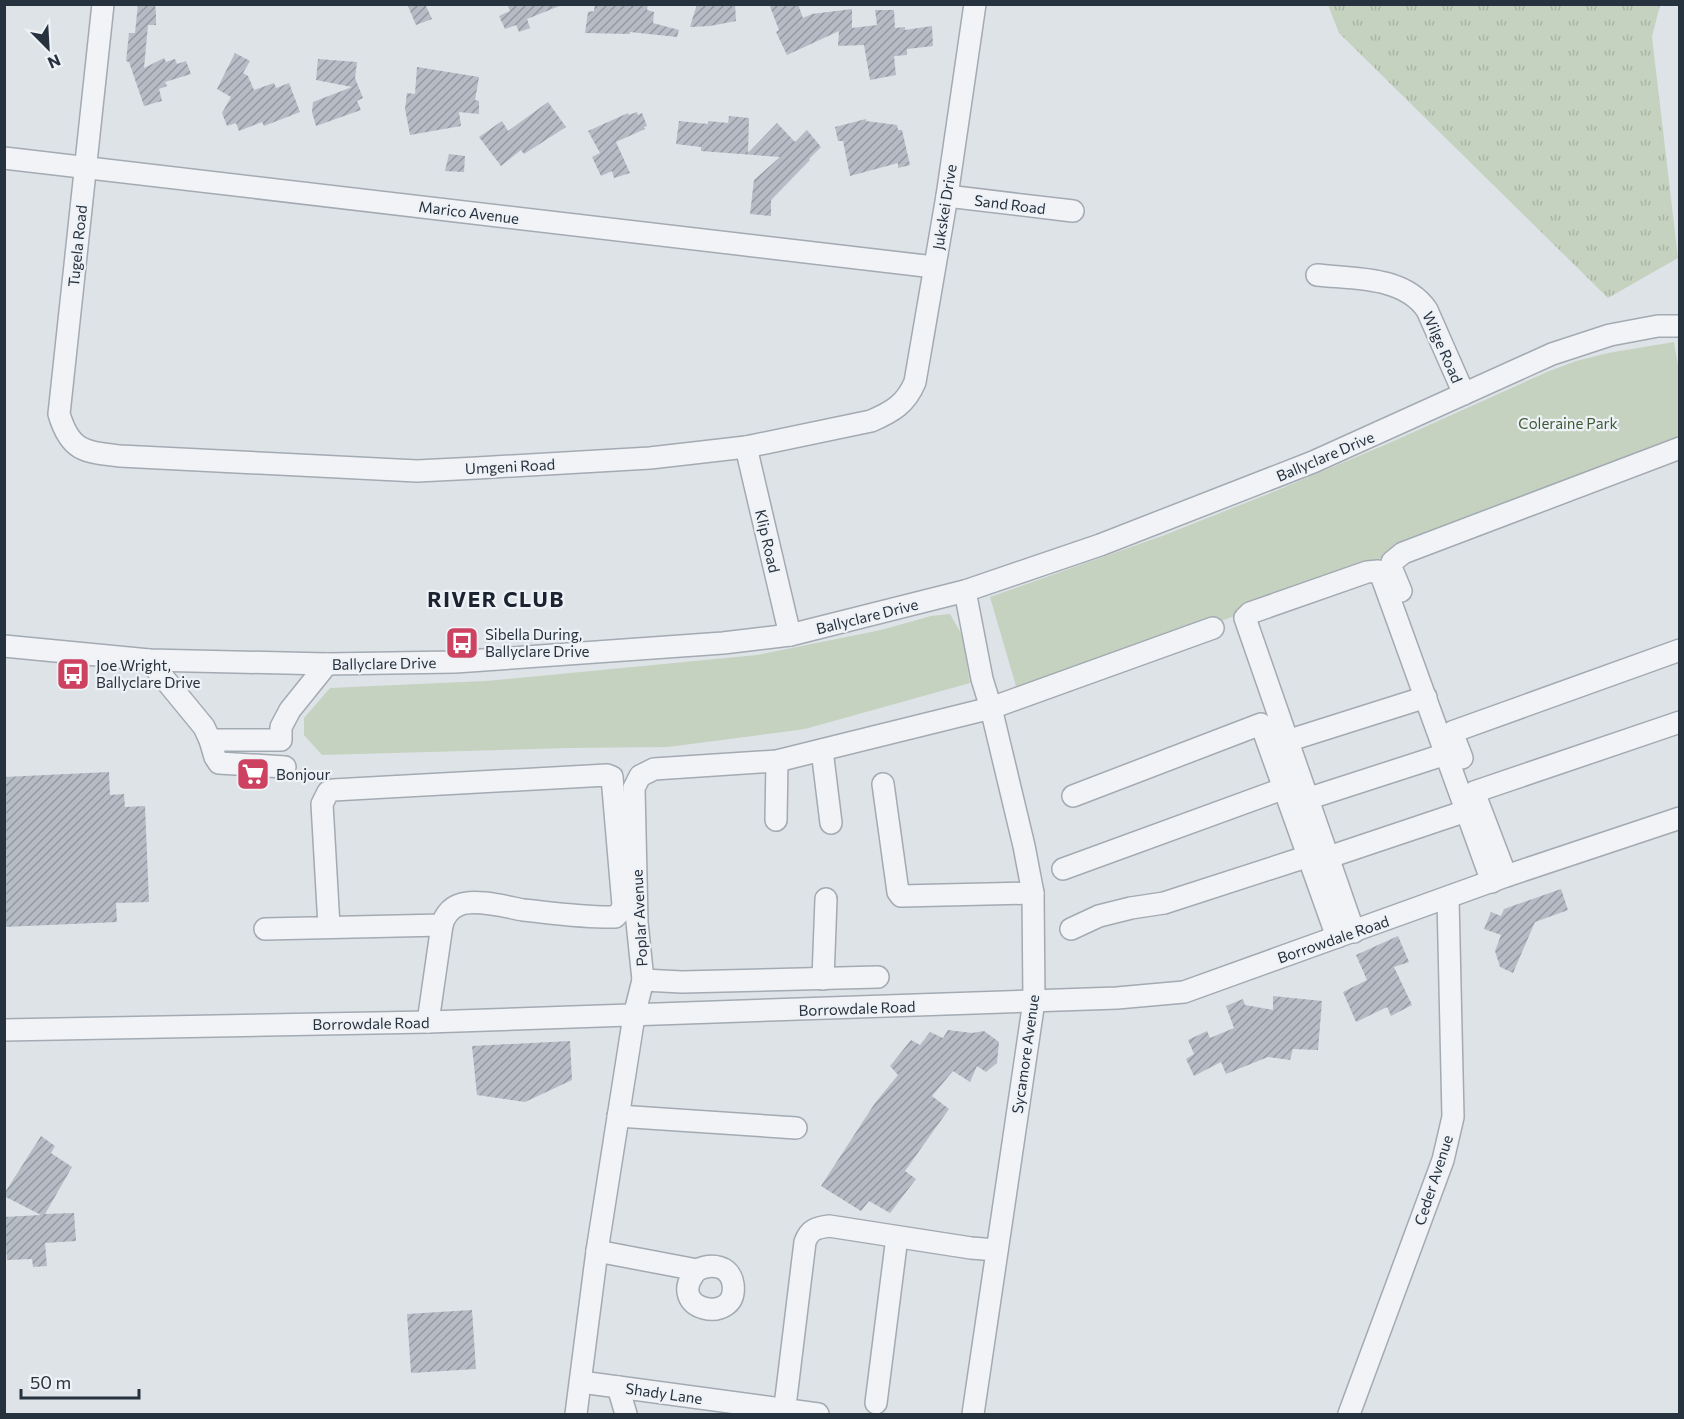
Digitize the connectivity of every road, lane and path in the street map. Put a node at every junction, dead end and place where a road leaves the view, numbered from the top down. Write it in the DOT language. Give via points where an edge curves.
graph roads {
  1 [pos="103,4"];
  2 [pos="975,4"];
  3 [pos="4,158"];
  4 [pos="86,167"];
  5 [pos="947,196"];
  6 [pos="1073,212"];
  7 [pos="934,267"];
  8 [pos="1317,275"];
  9 [pos="1680,326"];
  10 [pos="1464,394"];
  11 [pos="901,405"];
  12 [pos="746,447"];
  13 [pos="1680,448"];
  14 [pos="112,455"];
  15 [pos="965,591"];
  16 [pos="1213,628"];
  17 [pos="790,635"];
  18 [pos="4,645"];
  19 [pos="1680,650"];
  20 [pos="149,660"];
  21 [pos="327,664"];
  22 [pos="1426,697"];
  23 [pos="991,708"];
  24 [pos="1680,722"];
  25 [pos="1452,732"];
  26 [pos="210,740"];
  27 [pos="1287,741"];
  28 [pos="822,750"];
  29 [pos="1446,754"];
  30 [pos="777,760"];
  31 [pos="285,767"];
  32 [pos="883,784"];
  33 [pos="1285,788"];
  34 [pos="1073,796"];
  35 [pos="1307,799"];
  36 [pos="1470,802"];
  37 [pos="1680,818"];
  38 [pos="776,820"];
  39 [pos="831,823"];
  40 [pos="1318,857"];
  41 [pos="1063,869"];
  42 [pos="1499,879"];
  43 [pos="1033,894"];
  44 [pos="1448,898"];
  45 [pos="826,899"];
  46 [pos="442,925"];
  47 [pos="329,926"];
  48 [pos="265,929"];
  49 [pos="1071,929"];
  50 [pos="1345,935"];
  51 [pos="878,977"];
  52 [pos="823,979"];
  53 [pos="643,980"];
  54 [pos="1034,1001"];
  55 [pos="634,1016"];
  56 [pos="428,1022"];
  57 [pos="4,1030"];
  58 [pos="618,1116"];
  59 [pos="796,1128"];
  60 [pos="897,1237"];
  61 [pos="996,1250"];
  62 [pos="597,1251"];
  63 [pos="697,1270"];
  64 [pos="581,1382"];
  65 [pos="618,1387"];
  66 [pos="786,1398"];
  67 [pos="876,1403"];
  68 [pos="576,1414"];
  69 [pos="626,1414"];
  70 [pos="818,1414"];
  71 [pos="973,1414"];
  72 [pos="1349,1414"];
  1 -- 4 [label="street, Tugela Road"];
  2 -- 5 [label="street, Jukskei Drive"];
  3 -- 4 [label="street, Marico Avenue"];
  4 -- 7 [label="street, Marico Avenue"];
  4 -- 14 [label="street, Tugela Road" via="59,414 64,430 78,447 89,453"];
  5 -- 6 [label="street, Sand Road"];
  5 -- 7 [label="street, Jukskei Drive"];
  7 -- 11 [label="street, Jukskei Drive" via="915,382"];
  8 -- 10 [label="street, Wilge Road" via="1373,281 1407,290 1420,299"];
  9 -- 10 [label="street, Ballyclare Drive" via="1610,335 1552,354"];
  10 -- 15 [label="street, Ballyclare Drive" via="1313,462 1100,545"];
  11 -- 12 [label="street, Umgeni Road" via="871,421"];
  12 -- 14 [label="street, Umgeni Road" via="650,458 417,471"];
  12 -- 17 [label="street, Klip Road"];
  13 -- 25 [label="street" via="1402,553 1392,562"];
  15 -- 17 [label="street, Ballyclare Drive"];
  15 -- 23 [label="street, Sycamore Avenue"];
  16 -- 23 [label="street, Poplar Avenue"];
  17 -- 21 [label="street, Ballyclare Drive" via="723,644 455,662"];
  18 -- 20 [label="street, Ballyclare Drive"];
  19 -- 25 [label="street"];
  20 -- 21 [label="street, Ballyclare Drive"];
  20 -- 26 [label="street" via="204,727"];
  21 -- 26 [label="street" via="291,710 281,727 281,740"];
  22 -- 27 [label="street"];
  22 -- 27 [label="street" via="1381,575 1378,571 1367,572 1245,616"];
  22 -- 29 [label="street"];
  23 -- 28 [label="street, Poplar Avenue"];
  23 -- 43 [label="street, Sycamore Avenue"];
  24 -- 36 [label="street"];
  25 -- 36 [label="street"];
  26 -- 31 [label="street" via="219,763"];
  27 -- 35 [label="street"];
  28 -- 30 [label="street, Poplar Avenue"];
  28 -- 39 [label="street"];
  29 -- 35 [label="street"];
  29 -- 36 [label="street"];
  30 -- 38 [label="street"];
  30 -- 53 [label="street, Poplar Avenue" via="654,769 640,776 634,788"];
  32 -- 43 [label="street" via="901,896"];
  33 -- 34 [label="street" via="1260,723"];
  33 -- 40 [label="street"];
  33 -- 41 [label="street"];
  35 -- 40 [label="street"];
  36 -- 40 [label="street"];
  36 -- 42 [label="street"];
  37 -- 42 [label="street, Borrowdale Road"];
  40 -- 49 [label="street" via="1164,903 1099,916"];
  40 -- 50 [label="street"];
  42 -- 44 [label="street, Borrowdale Road"];
  43 -- 54 [label="street, Sycamore Avenue"];
  44 -- 50 [label="street, Borrowdale Road"];
  44 -- 72 [label="street, Ceder Avenue" via="1453,1117 1443,1160"];
  45 -- 52 [label="street"];
  46 -- 47 [label="street"];
  46 -- 47 [label="street" via="453,908 470,903 615,917 622,905 612,777 328,792 322,804"];
  46 -- 56 [label="street"];
  47 -- 48 [label="street"];
  50 -- 54 [label="street, Borrowdale Road" via="1184,992"];
  51 -- 52 [label="street"];
  52 -- 53 [label="street"];
  53 -- 55 [label="street, Poplar Avenue"];
  54 -- 55 [label="street, Borrowdale Road"];
  54 -- 61 [label="street, Sycamore Avenue"];
  55 -- 56 [label="street, Borrowdale Road"];
  55 -- 58 [label="street, Poplar Avenue"];
  56 -- 57 [label="street, Borrowdale Road"];
  58 -- 59 [label="street"];
  58 -- 62 [label="street, Poplar Avenue"];
  60 -- 61 [label="street"];
  60 -- 66 [label="street" via="828,1226 809,1233"];
  60 -- 67 [label="street"];
  61 -- 71 [label="street, Sycamore Avenue"];
  62 -- 63 [label="street"];
  62 -- 64 [label="street, Poplar Avenue"];
  64 -- 65 [label="street, Shady Lane"];
  64 -- 68 [label="street, Poplar Avenue"];
  65 -- 69 [label="street"];
  65 -- 70 [label="street, Shady Lane"];
}
